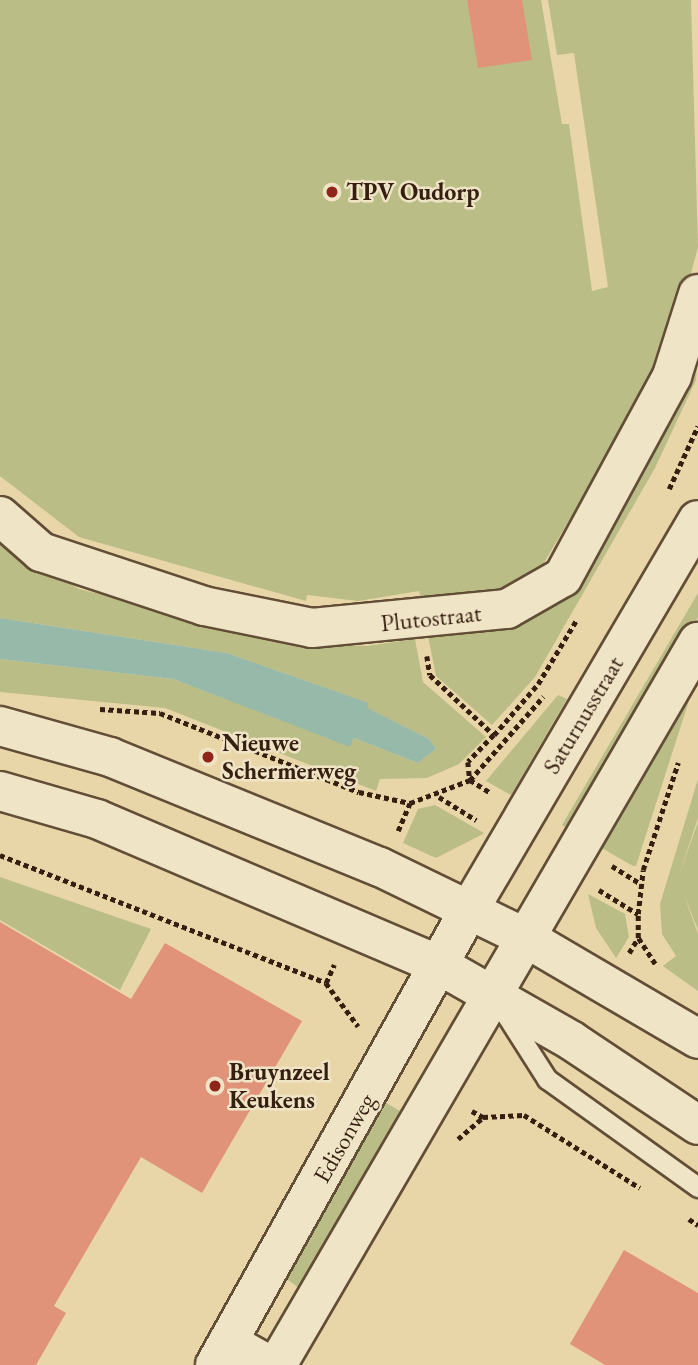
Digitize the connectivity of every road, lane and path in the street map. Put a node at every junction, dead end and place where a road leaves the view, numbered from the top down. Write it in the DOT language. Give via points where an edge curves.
graph roads {
  1 [pos="698,295"];
  2 [pos="698,426"];
  3 [pos="661,503"];
  4 [pos="0,516"];
  5 [pos="698,520"];
  6 [pos="698,642"];
  7 [pos="552,686"];
  8 [pos="84,708"];
  9 [pos="0,726"];
  10 [pos="682,751"];
  11 [pos="0,792"];
  12 [pos="0,855"];
  13 [pos="469,910"];
  14 [pos="526,938"];
  15 [pos="638,938"];
  16 [pos="439,965"];
  17 [pos="326,983"];
  18 [pos="494,995"];
  19 [pos="698,1039"];
  20 [pos="524,1115"];
  21 [pos="698,1125"];
  22 [pos="698,1187"];
  23 [pos="652,1196"];
  24 [pos="675,1210"];
  25 [pos="698,1225"];
  26 [pos="222,1353"];
  27 [pos="269,1365"];
  28 [pos="277,1365"];
  1 -- 4 [label="street, Plutostraat" via="672,376 563,578 507,609 312,628 204,606 41,552"];
  2 -- 3 [label="path"];
  5 -- 13 [label="street, Saturnusstraat"];
  6 -- 14 [label="street"];
  7 -- 8 [label="path" via="470,780 410,803 371,797 160,713"];
  9 -- 13 [label="street" via="123,762"];
  10 -- 15 [label="path" via="643,870"];
  11 -- 16 [label="street" via="97,820"];
  12 -- 17 [label="path"];
  13 -- 14 [label="street"];
  13 -- 16 [label="street, Edisonweg"];
  14 -- 18 [label="street"];
  14 -- 19 [label="street"];
  16 -- 18 [label="street"];
  16 -- 26 [label="street, Edisonweg"];
  18 -- 21 [label="street"];
  18 -- 22 [label="lane" via="547,1079"];
  18 -- 28 [label="street"];
  20 -- 23 [label="path"];
  24 -- 25 [label="path"];
  26 -- 27 [label="street"];
}
